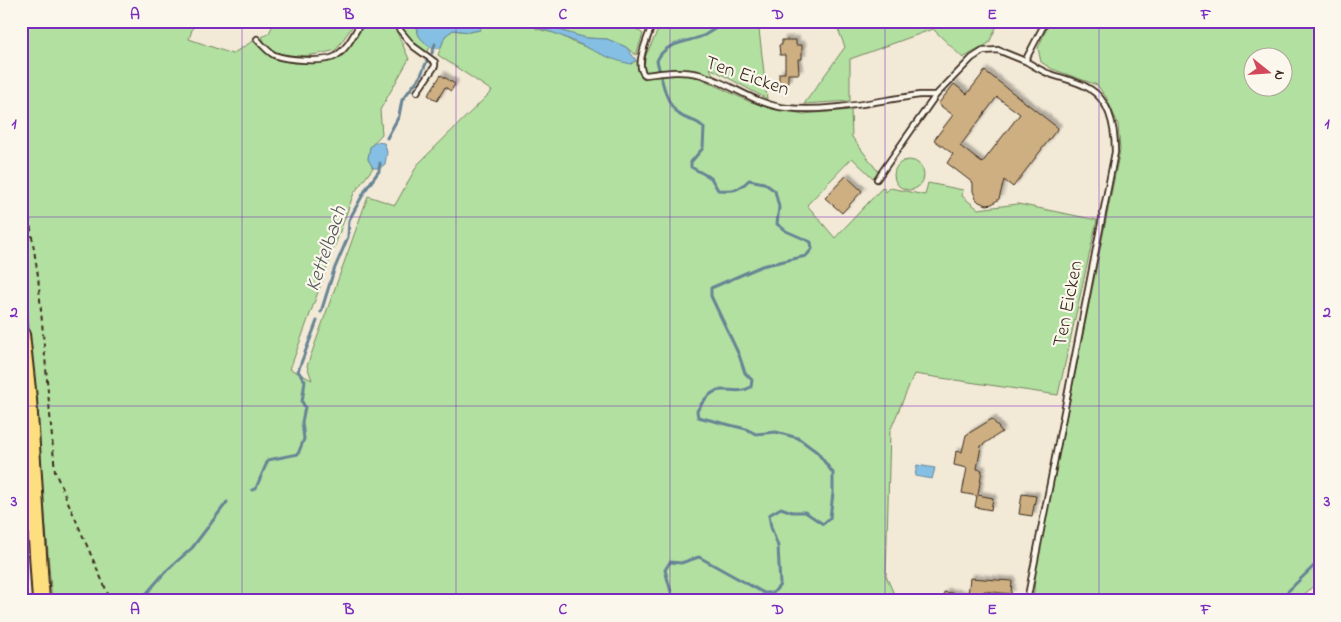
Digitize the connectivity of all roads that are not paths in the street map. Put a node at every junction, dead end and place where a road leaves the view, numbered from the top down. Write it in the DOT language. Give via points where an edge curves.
graph roads {
  1 [pos="362,21"];
  2 [pos="395,21"];
  3 [pos="635,21"];
  4 [pos="1046,21"];
  5 [pos="257,39"];
  6 [pos="1025,61"];
  7 [pos="417,92"];
  8 [pos="936,95"];
  9 [pos="877,179"];
  10 [pos="21,334"];
  11 [pos="41,601"];
  12 [pos="1028,601"];
  1 -- 5 [label="lane" via="344,50 328,60 276,56"];
  2 -- 7 [label="lane" via="407,40 434,62"];
  3 -- 8 [label="lane, Ten Eicken" via="651,28 640,68 645,75 677,71 699,74 761,102 789,109"];
  4 -- 6 [label="lane"];
  6 -- 8 [label="lane, Ten Eicken" via="998,50 983,51"];
  6 -- 12 [label="lane, Ten Eicken" via="1049,74 1084,85 1097,94 1109,113 1115,140 1113,166"];
  8 -- 9 [label="lane, Ten Eicken"];
  10 -- 11 [label="highway"];
}
